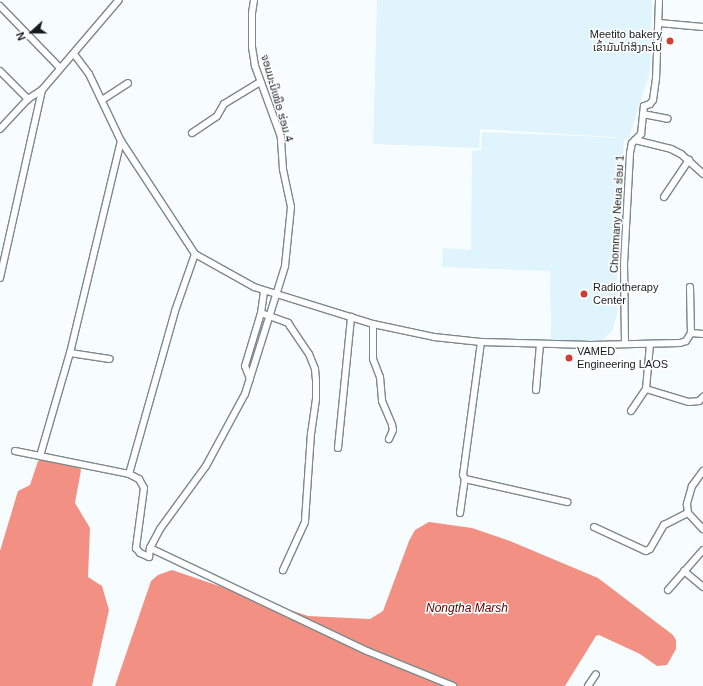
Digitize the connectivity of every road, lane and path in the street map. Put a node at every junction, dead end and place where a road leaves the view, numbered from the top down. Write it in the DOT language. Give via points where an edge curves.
graph roads {
  1 [pos="119,0"];
  2 [pos="254,0"];
  3 [pos="659,0"];
  4 [pos="0,6"];
  5 [pos="658,22"];
  6 [pos="703,27"];
  7 [pos="74,54"];
  8 [pos="60,68"];
  9 [pos="0,71"];
  10 [pos="260,82"];
  11 [pos="128,83"];
  12 [pos="42,90"];
  13 [pos="28,100"];
  14 [pos="102,100"];
  15 [pos="643,114"];
  16 [pos="668,118"];
  17 [pos="0,129"];
  18 [pos="192,133"];
  19 [pos="635,140"];
  20 [pos="120,141"];
  21 [pos="689,160"];
  22 [pos="703,174"];
  23 [pos="664,197"];
  24 [pos="195,254"];
  25 [pos="0,278"];
  26 [pos="690,287"];
  27 [pos="264,291"];
  28 [pos="276,295"];
  29 [pos="261,313"];
  30 [pos="271,316"];
  31 [pos="351,317"];
  32 [pos="373,324"];
  33 [pos="691,333"];
  34 [pos="703,334"];
  35 [pos="481,342"];
  36 [pos="540,344"];
  37 [pos="624,344"];
  38 [pos="650,344"];
  39 [pos="70,353"];
  40 [pos="110,359"];
  41 [pos="250,379"];
  42 [pos="646,389"];
  43 [pos="536,390"];
  44 [pos="703,397"];
  45 [pos="631,410"];
  46 [pos="389,439"];
  47 [pos="338,448"];
  48 [pos="16,451"];
  49 [pos="40,456"];
  50 [pos="703,472"];
  51 [pos="129,474"];
  52 [pos="465,479"];
  53 [pos="568,502"];
  54 [pos="460,513"];
  55 [pos="688,513"];
  56 [pos="594,528"];
  57 [pos="703,529"];
  58 [pos="150,548"];
  59 [pos="703,550"];
  60 [pos="283,570"];
  61 [pos="684,571"];
  62 [pos="703,586"];
  63 [pos="668,590"];
  64 [pos="596,674"];
  65 [pos="453,686"];
  66 [pos="588,686"];
  1 -- 7 [label="street"];
  2 -- 10 [label="street, ຈອມມະນີເໜືອ ຮ່ອມ 4" via="252,47"];
  3 -- 5 [label="street, Chommany Neua ຮ່ອມ 1"];
  4 -- 8 [label="street"];
  5 -- 6 [label="street"];
  5 -- 15 [label="street, Chommany Neua ຮ່ອມ 1" via="653,100 644,106"];
  7 -- 8 [label="street"];
  7 -- 14 [label="street" via="89,74"];
  8 -- 12 [label="street"];
  9 -- 13 [label="street"];
  10 -- 18 [label="street" via="224,104 218,116"];
  10 -- 28 [label="street, ຈອມມະນີເໜືອ ຮ່ອມ 4" via="280,137 283,169 291,207 285,266"];
  11 -- 14 [label="street"];
  12 -- 13 [label="street"];
  12 -- 25 [label="street"];
  13 -- 17 [label="street"];
  14 -- 20 [label="street"];
  15 -- 16 [label="street"];
  15 -- 19 [label="street, Chommany Neua ຮ່ອມ 1" via="641,134"];
  19 -- 21 [label="street" via="671,150"];
  19 -- 37 [label="street, Chommany Neua ຮ່ອມ 1" via="630,153 624,264"];
  20 -- 24 [label="street"];
  20 -- 39 [label="street"];
  21 -- 22 [label="street"];
  21 -- 23 [label="street"];
  24 -- 27 [label="street"];
  24 -- 51 [label="street" via="175,311"];
  26 -- 33 [label="street"];
  27 -- 28 [label="street"];
  27 -- 29 [label="street"];
  28 -- 30 [label="street, ຈອມມະນີເໜືອ ຮ່ອມ 4"];
  28 -- 31 [label="street"];
  29 -- 30 [label="street"];
  29 -- 41 [label="street" via="245,366"];
  30 -- 41 [label="street, ຈອມມະນີເໜືອ ຮ່ອມ 4"];
  30 -- 60 [label="street" via="290,326 308,354 315,369 316,380 305,522"];
  31 -- 32 [label="street"];
  31 -- 47 [label="street"];
  32 -- 35 [label="street" via="434,338"];
  32 -- 46 [label="street" via="373,359 380,377 382,401 393,430"];
  33 -- 34 [label="street"];
  33 -- 38 [label="street" via="686,341 680,343"];
  35 -- 36 [label="street"];
  35 -- 52 [label="street" via="463,475"];
  36 -- 37 [label="street"];
  36 -- 43 [label="street"];
  37 -- 38 [label="street"];
  38 -- 42 [label="street"];
  39 -- 40 [label="street"];
  39 -- 49 [label="street"];
  41 -- 58 [label="street, ຈອມມະນີເໜືອ ຮ່ອມ 4" via="248,389 206,466 160,529"];
  42 -- 44 [label="street" via="689,402 699,401"];
  42 -- 45 [label="street"];
  48 -- 49 [label="street"];
  49 -- 51 [label="street"];
  50 -- 55 [label="street" via="689,494"];
  51 -- 58 [label="street" via="139,479 144,488 136,548 140,553 150,556"];
  52 -- 53 [label="street"];
  52 -- 54 [label="street"];
  55 -- 56 [label="street" via="664,525 650,549 646,551"];
  55 -- 57 [label="street"];
  58 -- 65 [label="street" via="368,652"];
  59 -- 61 [label="street"];
  61 -- 62 [label="street"];
  61 -- 63 [label="street"];
  64 -- 66 [label="street"];
}
